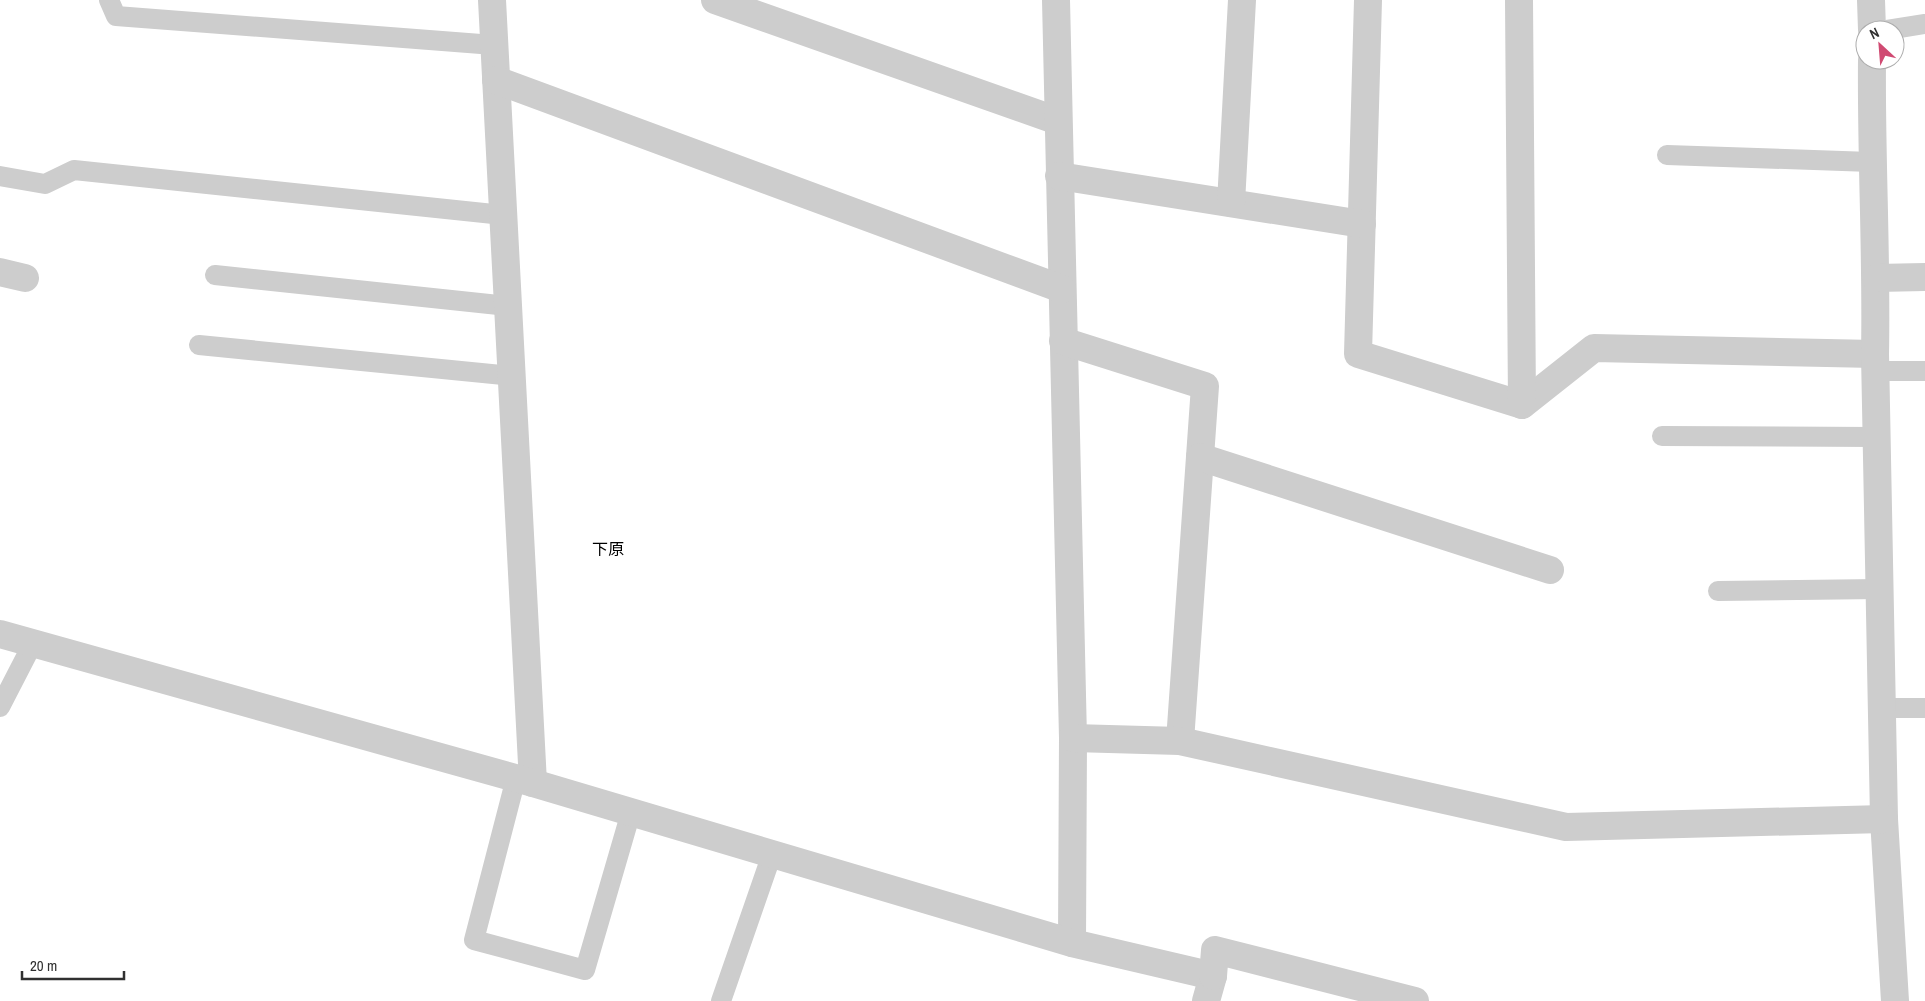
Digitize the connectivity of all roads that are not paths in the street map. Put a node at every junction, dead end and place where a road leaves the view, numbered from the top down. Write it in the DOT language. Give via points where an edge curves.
graph roads {
  1 [pos="109,0"];
  2 [pos="492,0"];
  3 [pos="714,0"];
  4 [pos="1056,0"];
  5 [pos="1242,0"];
  6 [pos="1368,0"];
  7 [pos="1519,0"];
  8 [pos="1872,0"];
  9 [pos="1872,20"];
  10 [pos="1925,24"];
  11 [pos="1905,27"];
  12 [pos="494,45"];
  13 [pos="1872,70"];
  14 [pos="496,80"];
  15 [pos="1058,120"];
  16 [pos="1667,156"];
  17 [pos="1871,162"];
  18 [pos="0,176"];
  19 [pos="1059,176"];
  20 [pos="1231,203"];
  21 [pos="503,215"];
  22 [pos="1362,224"];
  23 [pos="215,275"];
  24 [pos="1925,277"];
  25 [pos="1876,278"];
  26 [pos="1062,289"];
  27 [pos="508,306"];
  28 [pos="1062,341"];
  29 [pos="199,344"];
  30 [pos="1875,363"];
  31 [pos="1925,371"];
  32 [pos="512,376"];
  33 [pos="1522,405"];
  34 [pos="1662,436"];
  35 [pos="1876,437"];
  36 [pos="1200,457"];
  37 [pos="1550,570"];
  38 [pos="1879,589"];
  39 [pos="1718,590"];
  40 [pos="0,634"];
  41 [pos="33,643"];
  42 [pos="0,706"];
  43 [pos="1882,708"];
  44 [pos="1925,708"];
  45 [pos="1073,738"];
  46 [pos="1180,741"];
  47 [pos="524,781"];
  48 [pos="631,812"];
  49 [pos="1884,819"];
  50 [pos="772,854"];
  51 [pos="1072,943"];
  52 [pos="1209,988"];
  53 [pos="720,1001"];
  54 [pos="1415,1001"];
  55 [pos="1895,1001"];
  1 -- 12 [label="lane" via="116,16"];
  2 -- 12 [label="street"];
  3 -- 15 [label="street"];
  4 -- 15 [label="street"];
  5 -- 20 [label="street"];
  6 -- 22 [label="street"];
  7 -- 33 [label="street"];
  8 -- 9 [label="street"];
  10 -- 11 [label="lane"];
  12 -- 14 [label="street"];
  13 -- 17 [label="street"];
  14 -- 21 [label="street"];
  14 -- 26 [label="street"];
  15 -- 19 [label="street"];
  16 -- 17 [label="lane"];
  17 -- 25 [label="street"];
  18 -- 21 [label="lane" via="45,184 74,170"];
  19 -- 20 [label="street"];
  19 -- 26 [label="street"];
  20 -- 22 [label="street"];
  21 -- 27 [label="street"];
  22 -- 33 [label="street" via="1358,354"];
  23 -- 27 [label="lane"];
  24 -- 25 [label="street"];
  25 -- 30 [label="street"];
  26 -- 28 [label="street"];
  27 -- 32 [label="street"];
  28 -- 36 [label="street" via="1205,386"];
  28 -- 45 [label="street"];
  29 -- 32 [label="lane"];
  30 -- 31 [label="lane"];
  30 -- 33 [label="street" via="1594,348"];
  30 -- 35 [label="street"];
  32 -- 47 [label="street"];
  34 -- 35 [label="lane"];
  35 -- 38 [label="street"];
  36 -- 37 [label="street"];
  36 -- 46 [label="street"];
  38 -- 39 [label="lane"];
  38 -- 43 [label="street"];
  40 -- 41 [label="street"];
  41 -- 42 [label="lane"];
  41 -- 47 [label="street"];
  43 -- 44 [label="lane"];
  43 -- 49 [label="street"];
  45 -- 46 [label="street"];
  45 -- 51 [label="street"];
  46 -- 49 [label="street" via="1566,827"];
  47 -- 48 [label="street"];
  47 -- 48 [label="lane" via="474,940 586,970"];
  48 -- 50 [label="street"];
  49 -- 55 [label="street"];
  50 -- 51 [label="street"];
  50 -- 53 [label="lane"];
  51 -- 52 [label="street"];
  52 -- 54 [label="street" via="1214,950"];
}
